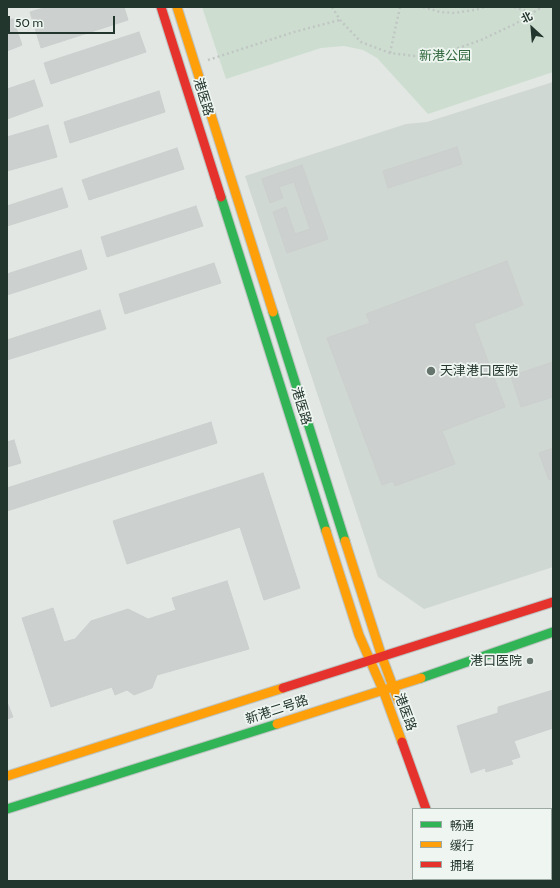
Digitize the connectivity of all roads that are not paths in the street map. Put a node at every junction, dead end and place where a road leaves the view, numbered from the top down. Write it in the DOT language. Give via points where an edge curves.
graph roads {
  1 [pos="161,7"];
  2 [pos="177,7"];
  3 [pos="553,602"];
  4 [pos="355,624"];
  5 [pos="553,632"];
  6 [pos="382,657"];
  7 [pos="370,661"];
  8 [pos="335,672"];
  9 [pos="393,687"];
  10 [pos="383,690"];
  11 [pos="401,709"];
  12 [pos="7,776"];
  13 [pos="426,808"];
  14 [pos="7,809"];
  1 -- 4 [label="street, 港医路"];
  2 -- 6 [label="street, 港医路"];
  3 -- 6 [label="street, 新港二号路"];
  4 -- 7 [label="street, 港医路"];
  4 -- 8 [label="street" via="357,641 354,654 347,664"];
  5 -- 9 [label="street, 新港二号路"];
  6 -- 7 [label="street, 新港二号路"];
  6 -- 9 [label="street, 港医路"];
  7 -- 8 [label="street, 新港二号路"];
  7 -- 10 [label="street, 港医路"];
  8 -- 12 [label="street, 新港二号路"];
  9 -- 10 [label="street, 新港二号路"];
  9 -- 11 [label="street, 港医路"];
  10 -- 13 [label="street, 港医路"];
  10 -- 14 [label="street, 新港二号路"];
}
